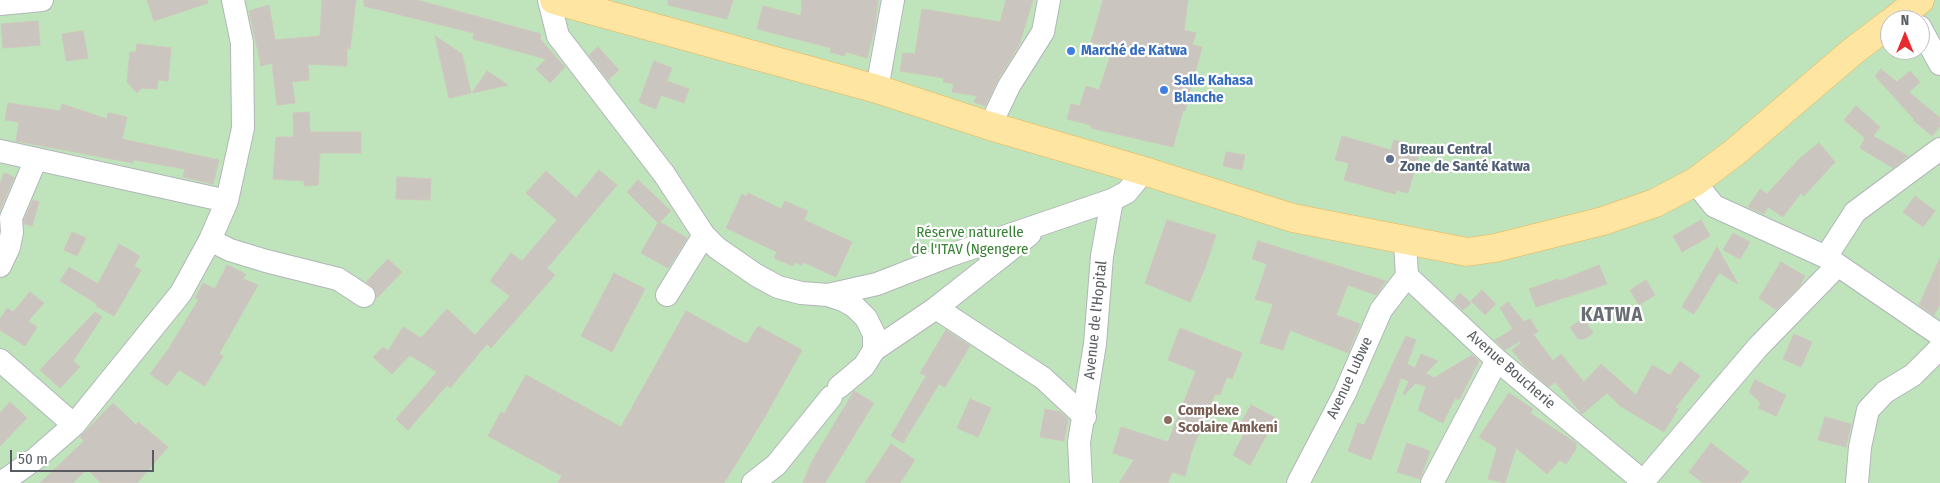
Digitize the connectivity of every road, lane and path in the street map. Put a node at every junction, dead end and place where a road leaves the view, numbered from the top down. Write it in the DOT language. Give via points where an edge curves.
graph roads {
  1 [pos="42,0"];
  2 [pos="233,0"];
  3 [pos="549,0"];
  4 [pos="554,0"];
  5 [pos="893,0"];
  6 [pos="1049,0"];
  7 [pos="0,4"];
  8 [pos="616,8"];
  9 [pos="1880,34"];
  10 [pos="1930,49"];
  11 [pos="1940,64"];
  12 [pos="877,89"];
  13 [pos="990,126"];
  14 [pos="1940,149"];
  15 [pos="0,151"];
  16 [pos="36,159"];
  17 [pos="1144,171"];
  18 [pos="1695,182"];
  19 [pos="1112,200"];
  20 [pos="227,201"];
  21 [pos="1043,224"];
  22 [pos="704,235"];
  23 [pos="210,240"];
  24 [pos="1404,241"];
  25 [pos="1832,261"];
  26 [pos="0,266"];
  27 [pos="1407,276"];
  28 [pos="666,295"];
  29 [pos="828,295"];
  30 [pos="364,296"];
  31 [pos="936,308"];
  32 [pos="1940,335"];
  33 [pos="1940,348"];
  34 [pos="874,350"];
  35 [pos="0,360"];
  36 [pos="1497,360"];
  37 [pos="1085,417"];
  38 [pos="74,425"];
  39 [pos="1,483"];
  40 [pos="753,483"];
  41 [pos="1081,483"];
  42 [pos="1298,483"];
  43 [pos="1432,483"];
  44 [pos="1643,483"];
  45 [pos="1857,483"];
  1 -- 7 [label="street"];
  2 -- 20 [label="street" via="242,43 243,128"];
  3 -- 22 [label="street" via="558,36 664,174"];
  4 -- 8 [label="main road"];
  5 -- 12 [label="street"];
  6 -- 13 [label="street" via="1043,32 1009,86"];
  8 -- 12 [label="main road"];
  9 -- 18 [label="main road" via="1852,52"];
  10 -- 11 [label="street"];
  12 -- 13 [label="main road"];
  13 -- 17 [label="main road"];
  14 -- 25 [label="street" via="1855,212"];
  15 -- 16 [label="street"];
  16 -- 20 [label="street"];
  16 -- 26 [label="street" via="11,218 9,247"];
  17 -- 19 [label="street" via="1127,192"];
  17 -- 24 [label="main road" via="1293,218"];
  18 -- 24 [label="main road" via="1655,203 1624,214 1495,248 1468,252"];
  18 -- 25 [label="street" via="1714,206"];
  19 -- 21 [label="street"];
  19 -- 37 [label="street, Avenue de l'Hopital" via="1102,256"];
  20 -- 23 [label="street"];
  21 -- 29 [label="street" via="876,284"];
  21 -- 31 [label="street"];
  22 -- 28 [label="street"];
  22 -- 29 [label="street" via="748,270 778,286 801,293"];
  23 -- 30 [label="street" via="266,261 338,279"];
  23 -- 38 [label="street" via="181,292"];
  24 -- 27 [label="street"];
  25 -- 32 [label="street"];
  25 -- 44 [label="street"];
  27 -- 36 [label="street, Avenue Boucherie"];
  27 -- 42 [label="street, Avenue Lubwe" via="1381,310 1345,393"];
  29 -- 34 [label="street" via="854,306 866,318 874,334"];
  31 -- 34 [label="street"];
  31 -- 37 [label="street" via="1043,378"];
  33 -- 45 [label="street" via="1913,375 1885,392 1868,410"];
  34 -- 40 [label="street" via="864,366 835,392 776,465"];
  35 -- 38 [label="street"];
  36 -- 43 [label="street"];
  36 -- 44 [label="street, Avenue Boucherie"];
  37 -- 41 [label="street, Avenue de l'Hopital" via="1079,442"];
  38 -- 39 [label="street"];
}
